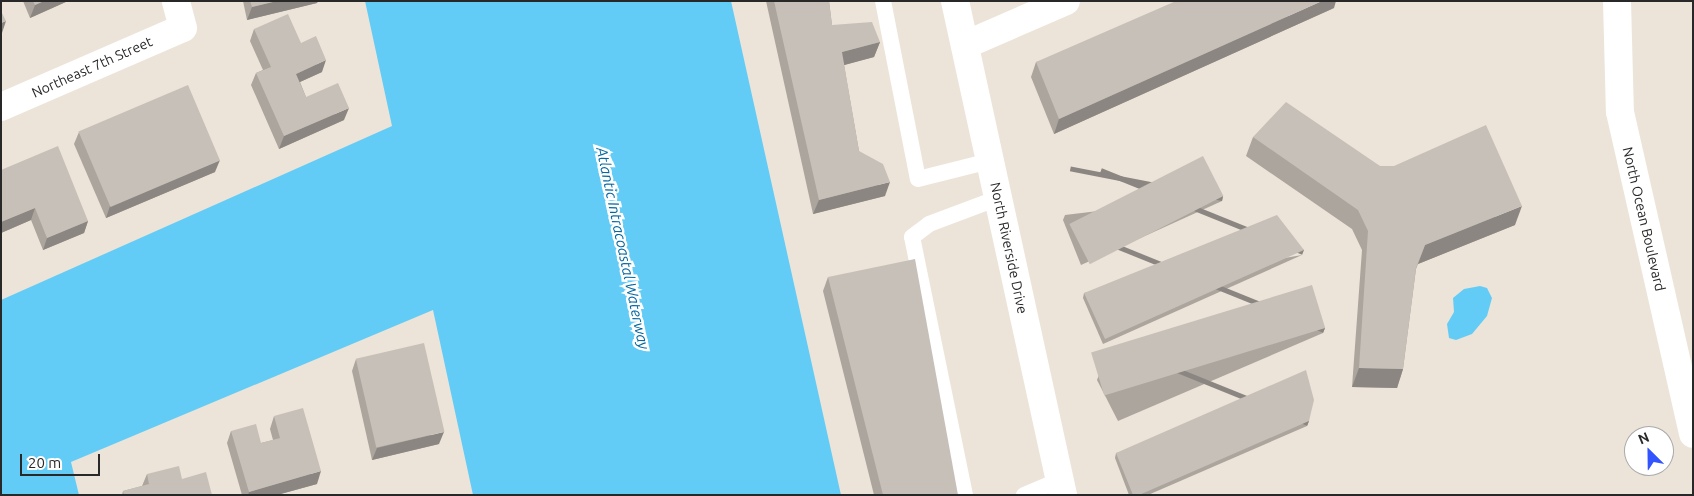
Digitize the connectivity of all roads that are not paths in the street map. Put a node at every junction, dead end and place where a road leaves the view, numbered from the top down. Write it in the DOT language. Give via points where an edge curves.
graph roads {
  1 [pos="176,1"];
  2 [pos="883,1"];
  3 [pos="955,1"];
  4 [pos="1066,1"];
  5 [pos="1617,1"];
  6 [pos="965,45"];
  7 [pos="1,107"];
  8 [pos="990,161"];
  9 [pos="998,198"];
  10 [pos="1685,365"];
  11 [pos="1693,434"];
  12 [pos="1062,487"];
  13 [pos="965,495"];
  14 [pos="1024,495"];
  1 -- 7 [label="street, Northeast 7th Street" via="182,28"];
  2 -- 8 [label="lane" via="918,179"];
  3 -- 6 [label="street, North Riverside Drive"];
  4 -- 6 [label="street"];
  5 -- 10 [label="street, North Ocean Boulevard" via="1620,112"];
  6 -- 8 [label="street, North Riverside Drive"];
  8 -- 9 [label="street, North Riverside Drive"];
  9 -- 12 [label="street, North Riverside Drive"];
  9 -- 13 [label="lane" via="917,230 911,243"];
  10 -- 11 [label="street, North Ocean Boulevard"];
  12 -- 14 [label="lane"];
}
